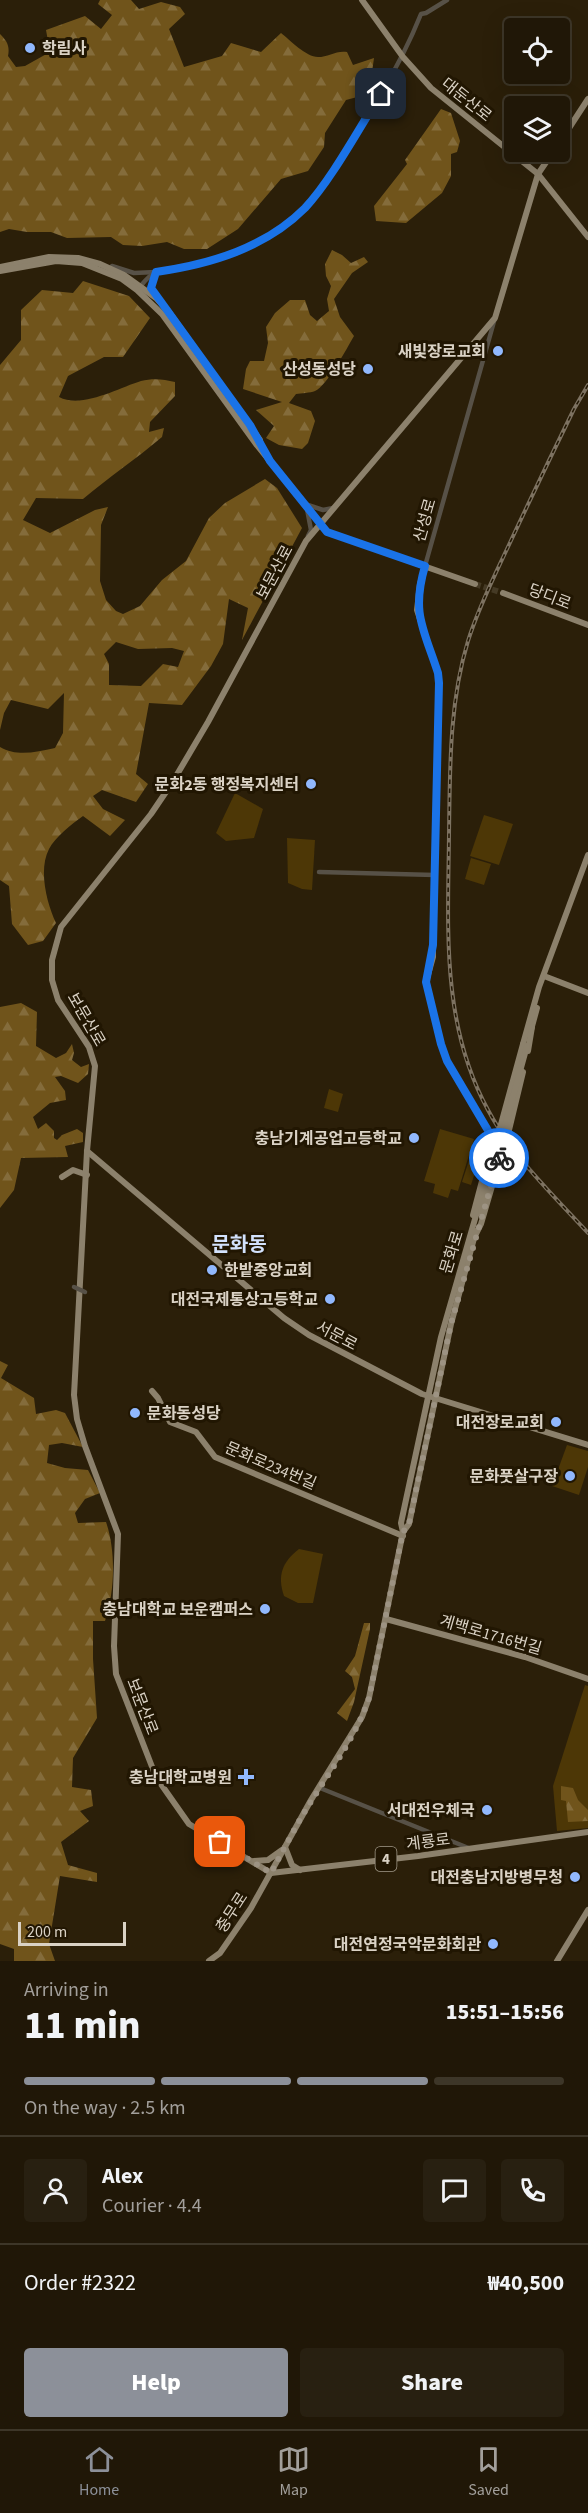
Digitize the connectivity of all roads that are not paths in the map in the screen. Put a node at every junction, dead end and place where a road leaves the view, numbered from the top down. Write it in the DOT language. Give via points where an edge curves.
graph roads {
  1 [pos="362,0"];
  2 [pos="447,0"];
  3 [pos="403,57"];
  4 [pos="588,99"];
  5 [pos="570,127"];
  6 [pos="546,162"];
  7 [pos="538,174"];
  8 [pos="588,237"];
  9 [pos="100,264"];
  10 [pos="0,267"];
  11 [pos="0,271"];
  12 [pos="156,272"];
  13 [pos="139,288"];
  14 [pos="164,306"];
  15 [pos="495,318"];
  16 [pos="261,448"];
  17 [pos="305,504"];
  18 [pos="338,505"];
  19 [pos="320,525"];
  20 [pos="306,542"];
  21 [pos="425,566"];
  22 [pos="475,584"];
  23 [pos="503,593"];
  24 [pos="588,625"];
  25 [pos="588,855"];
  26 [pos="319,872"];
  27 [pos="435,875"];
  28 [pos="544,976"];
  29 [pos="588,993"];
  30 [pos="530,1028"];
  31 [pos="502,1121"];
  32 [pos="509,1130"];
  33 [pos="490,1134"];
  34 [pos="87,1151"];
  35 [pos="87,1175"];
  36 [pos="62,1177"];
  37 [pos="479,1213"];
  38 [pos="473,1224"];
  39 [pos="476,1234"];
  40 [pos="74,1287"];
  41 [pos="84,1292"];
  42 [pos="151,1389"];
  43 [pos="432,1397"];
  44 [pos="588,1445"];
  45 [pos="403,1534"];
  46 [pos="386,1619"];
  47 [pos="588,1679"];
  48 [pos="320,1788"];
  49 [pos="588,1832"];
  50 [pos="285,1847"];
  51 [pos="471,1849"];
  52 [pos="252,1860"];
  53 [pos="301,1870"];
  54 [pos="271,1873"];
  55 [pos="588,1910"];
  56 [pos="209,1961"];
  57 [pos="557,1961"];
  1 -- 3 [label="main road, 대둔산로"];
  2 -- 3 [label="street" via="421,14"];
  3 -- 7 [label="main road, 대둔산로" via="430,88"];
  3 -- 12 [label="street" via="316,195 291,220 268,237 231,255"];
  4 -- 5 [label="main road"];
  6 -- 7 [label="main road, 보문산로"];
  7 -- 8 [label="main road, 대둔산로"];
  7 -- 15 [label="main road, 보문산로"];
  9 -- 10 [label="main road" via="49,257"];
  9 -- 12 [label="street" via="134,273"];
  9 -- 13 [label="main road"];
  11 -- 13 [label="main road" via="56,261 82,263"];
  12 -- 13 [label="street"];
  12 -- 14 [label="street" via="151,288"];
  13 -- 14 [label="main road"];
  13 -- 16 [label="main road"];
  14 -- 16 [label="main road" via="250,425"];
  15 -- 18 [label="main road, 보문산로"];
  15 -- 21 [label="street, 산성로"];
  16 -- 17 [label="main road"];
  17 -- 18 [label="street" via="323,510"];
  17 -- 19 [label="main road"];
  17 -- 20 [label="street" via="310,530"];
  18 -- 19 [label="main road, 보문산로"];
  19 -- 20 [label="main road, 보문산로"];
  19 -- 21 [label="main road" via="327,532"];
  20 -- 34 [label="main road, 보문산로" via="172,783 61,927 52,973 58,1000 94,1058"];
  21 -- 22 [label="main road"];
  21 -- 27 [label="main road, 산성로" via="417,610 439,683"];
  23 -- 24 [label="main road, 당디로"];
  25 -- 28 [label="main road, 문화로"];
  26 -- 27 [label="street"];
  27 -- 33 [label="main road, 산성로" via="432,957 426,982 431,1008 447,1061"];
  28 -- 29 [label="main road"];
  28 -- 30 [label="main road, 문화로"];
  30 -- 31 [label="main road" via="522,1040"];
  30 -- 32 [label="main road"];
  30 -- 37 [label="main road, 문화로, bridge"];
  33 -- 38 [label="main road" via="492,1150"];
  33 -- 39 [label="main road, 산성로" via="499,1149 499,1160"];
  34 -- 35 [label="main road, 보문산로"];
  34 -- 43 [label="main road, 서문로" via="297,1328"];
  35 -- 36 [label="main road" via="73,1170"];
  35 -- 52 [label="main road, 보문산로" via="74,1395 85,1446 118,1534 116,1674 165,1792 189,1824"];
  37 -- 38 [label="main road, 문화로"];
  37 -- 39 [label="main road, 문화로"];
  38 -- 43 [label="main road, 문화로" via="446,1318"];
  39 -- 43 [label="main road, 문화로"];
  40 -- 41 [label="street, bridge"];
  42 -- 45 [label="main road, 문화로234번길" via="170,1422 195,1432 215,1458"];
  43 -- 44 [label="main road, 서문로"];
  43 -- 45 [label="main road, 문화로" via="401,1523"];
  45 -- 46 [label="main road, 문화로"];
  46 -- 47 [label="main road, 계백로1716번길" via="525,1657"];
  46 -- 48 [label="main road, 문화로" via="362,1717"];
  48 -- 50 [label="main road, 문화로"];
  48 -- 51 [label="street"];
  49 -- 51 [label="main road, 계룡로 / 4"];
  50 -- 52 [label="main road" via="268,1860"];
  50 -- 53 [label="main road" via="292,1865"];
  50 -- 54 [label="main road, 문화로"];
  51 -- 53 [label="main road, 계룡로 / 4"];
  52 -- 54 [label="main road, 보문산로"];
  53 -- 54 [label="main road, 계룡로 / 4"];
  54 -- 56 [label="main road, 충무로" via="226,1945"];
  55 -- 57 [label="main road"];
}
